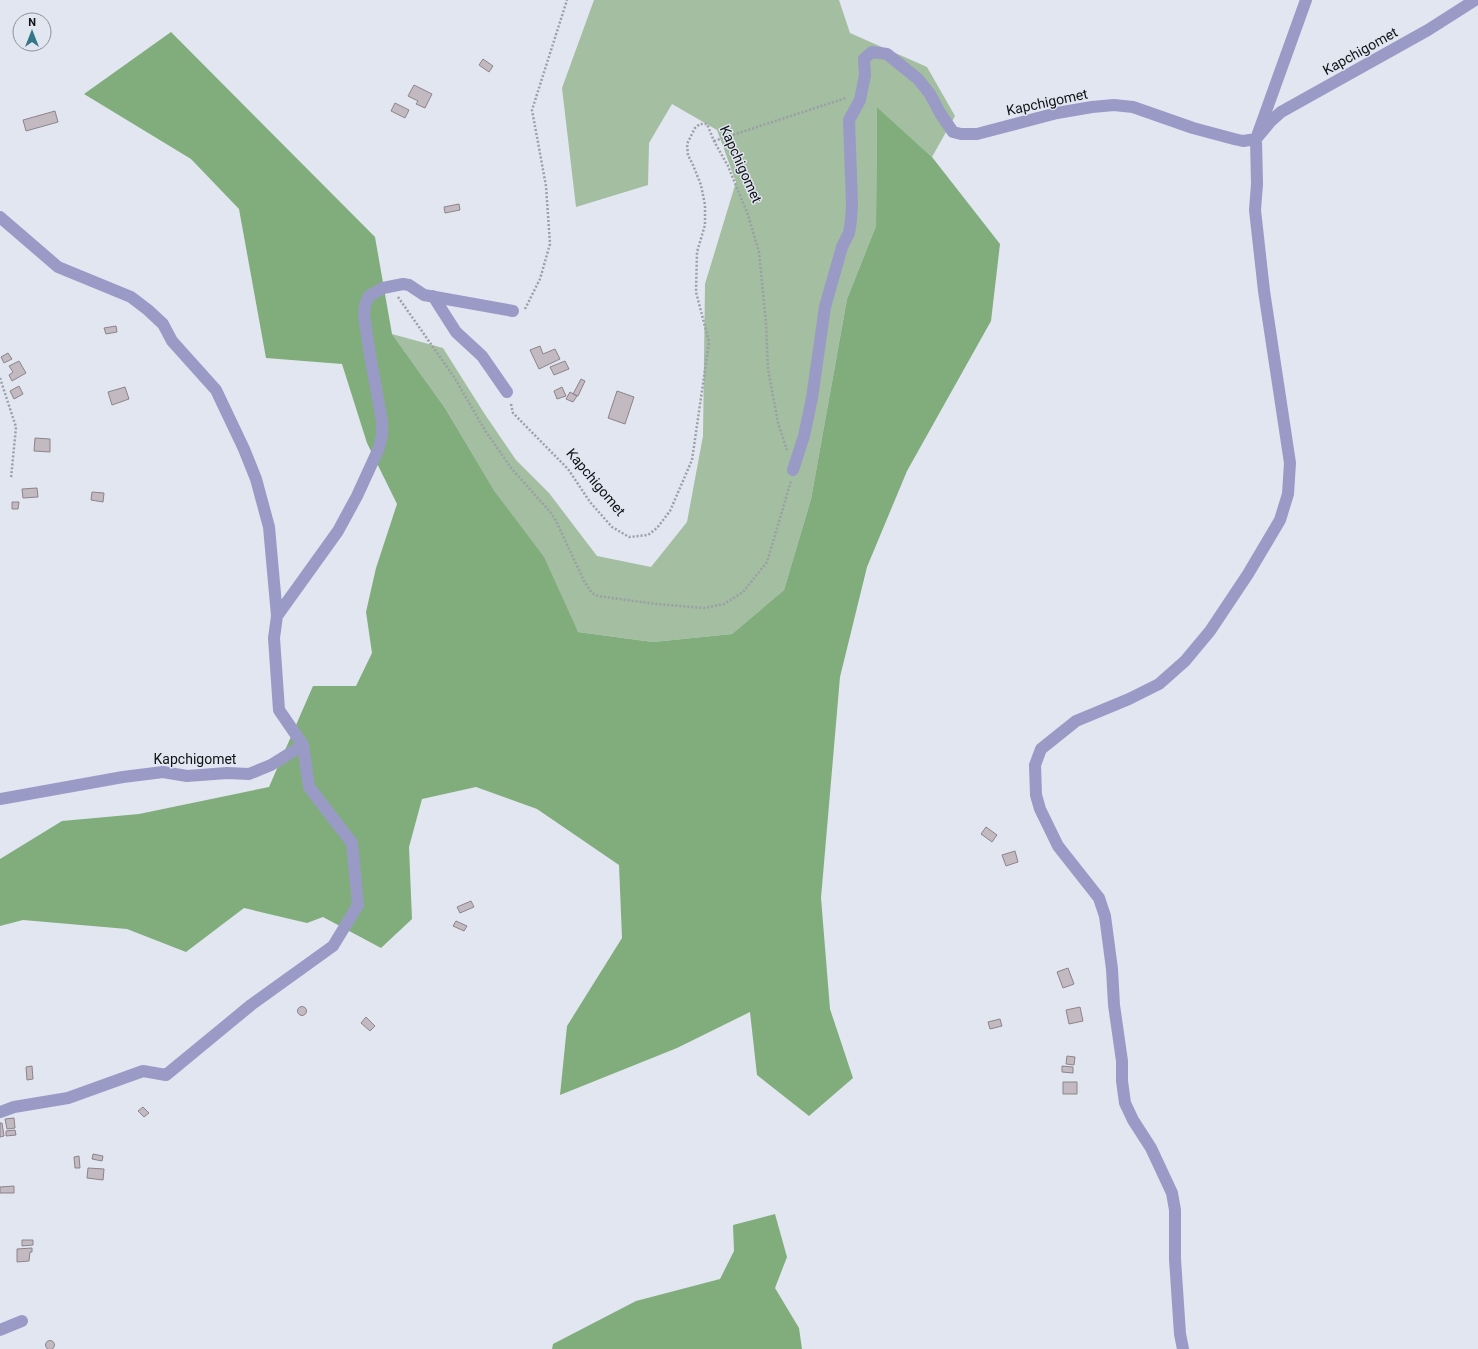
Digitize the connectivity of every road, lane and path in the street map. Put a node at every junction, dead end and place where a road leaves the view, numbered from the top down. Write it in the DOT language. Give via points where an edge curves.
graph roads {
  1 [pos="566,0"];
  2 [pos="1306,0"];
  3 [pos="1474,0"];
  4 [pos="862,93"];
  5 [pos="1256,139"];
  6 [pos="714,141"];
  7 [pos="0,217"];
  8 [pos="390,286"];
  9 [pos="433,296"];
  10 [pos="513,311"];
  11 [pos="0,378"];
  12 [pos="507,392"];
  13 [pos="793,470"];
  14 [pos="11,478"];
  15 [pos="277,616"];
  16 [pos="303,745"];
  17 [pos="0,799"];
  18 [pos="0,1112"];
  19 [pos="22,1321"];
  20 [pos="0,1330"];
  21 [pos="1183,1349"];
  1 -- 10 [label="path" via="532,110 546,186 550,244 540,279 525,309"];
  2 -- 5 [label="street"];
  3 -- 5 [label="street, Kapchigomet" via="1428,30 1281,112"];
  4 -- 5 [label="street, Kapchigomet" via="864,59 872,52 887,54 918,79 953,132 961,134 977,134 1057,113 1114,105 1133,107 1192,128 1242,141"];
  4 -- 6 [label="path"];
  4 -- 13 [label="street, Kapchigomet" via="849,120 852,205 849,233 842,247 825,307 812,398"];
  5 -- 21 [label="street" via="1255,210 1264,291 1290,463 1288,494 1280,520 1210,631 1185,661 1159,684 1076,721 1041,749 1035,765 1036,795 1040,809 1058,846 1099,898 1104,916 1112,969 1125,1103 1132,1120 1151,1148 1172,1193"];
  6 -- 12 [label="path, Kapchigomet" via="707,124 700,124 695,128 687,144 688,155 701,185 705,205 705,225 698,252 696,292 709,342 692,460 670,511 657,528 648,534 629,537 612,527 590,502 568,469 513,414"];
  6 -- 13 [label="path, Kapchigomet" via="728,166 748,215 759,252 768,368 778,423"];
  7 -- 15 [label="street" via="58,267 131,296 163,324 172,341 216,390 256,479 269,527"];
  8 -- 9 [label="street" via="409,285 424,295"];
  8 -- 13 [label="path" via="454,377 486,432 512,469 551,513 584,581 592,593 598,596 704,608 724,604 743,592 768,562"];
  8 -- 15 [label="street" via="370,296 365,305 364,315 382,421 379,448 338,531"];
  9 -- 10 [label="street"];
  9 -- 12 [label="street" via="456,332 482,356"];
  11 -- 14 [label="path" via="16,427"];
  15 -- 16 [label="street" via="274,638 280,710"];
  16 -- 17 [label="street, Kapchigomet" via="271,765 249,774 187,776 163,772"];
  16 -- 18 [label="street" via="309,787 352,843 358,906 333,946 251,1005 166,1075 143,1071 68,1098 14,1107"];
  19 -- 20 [label="street"];
}
